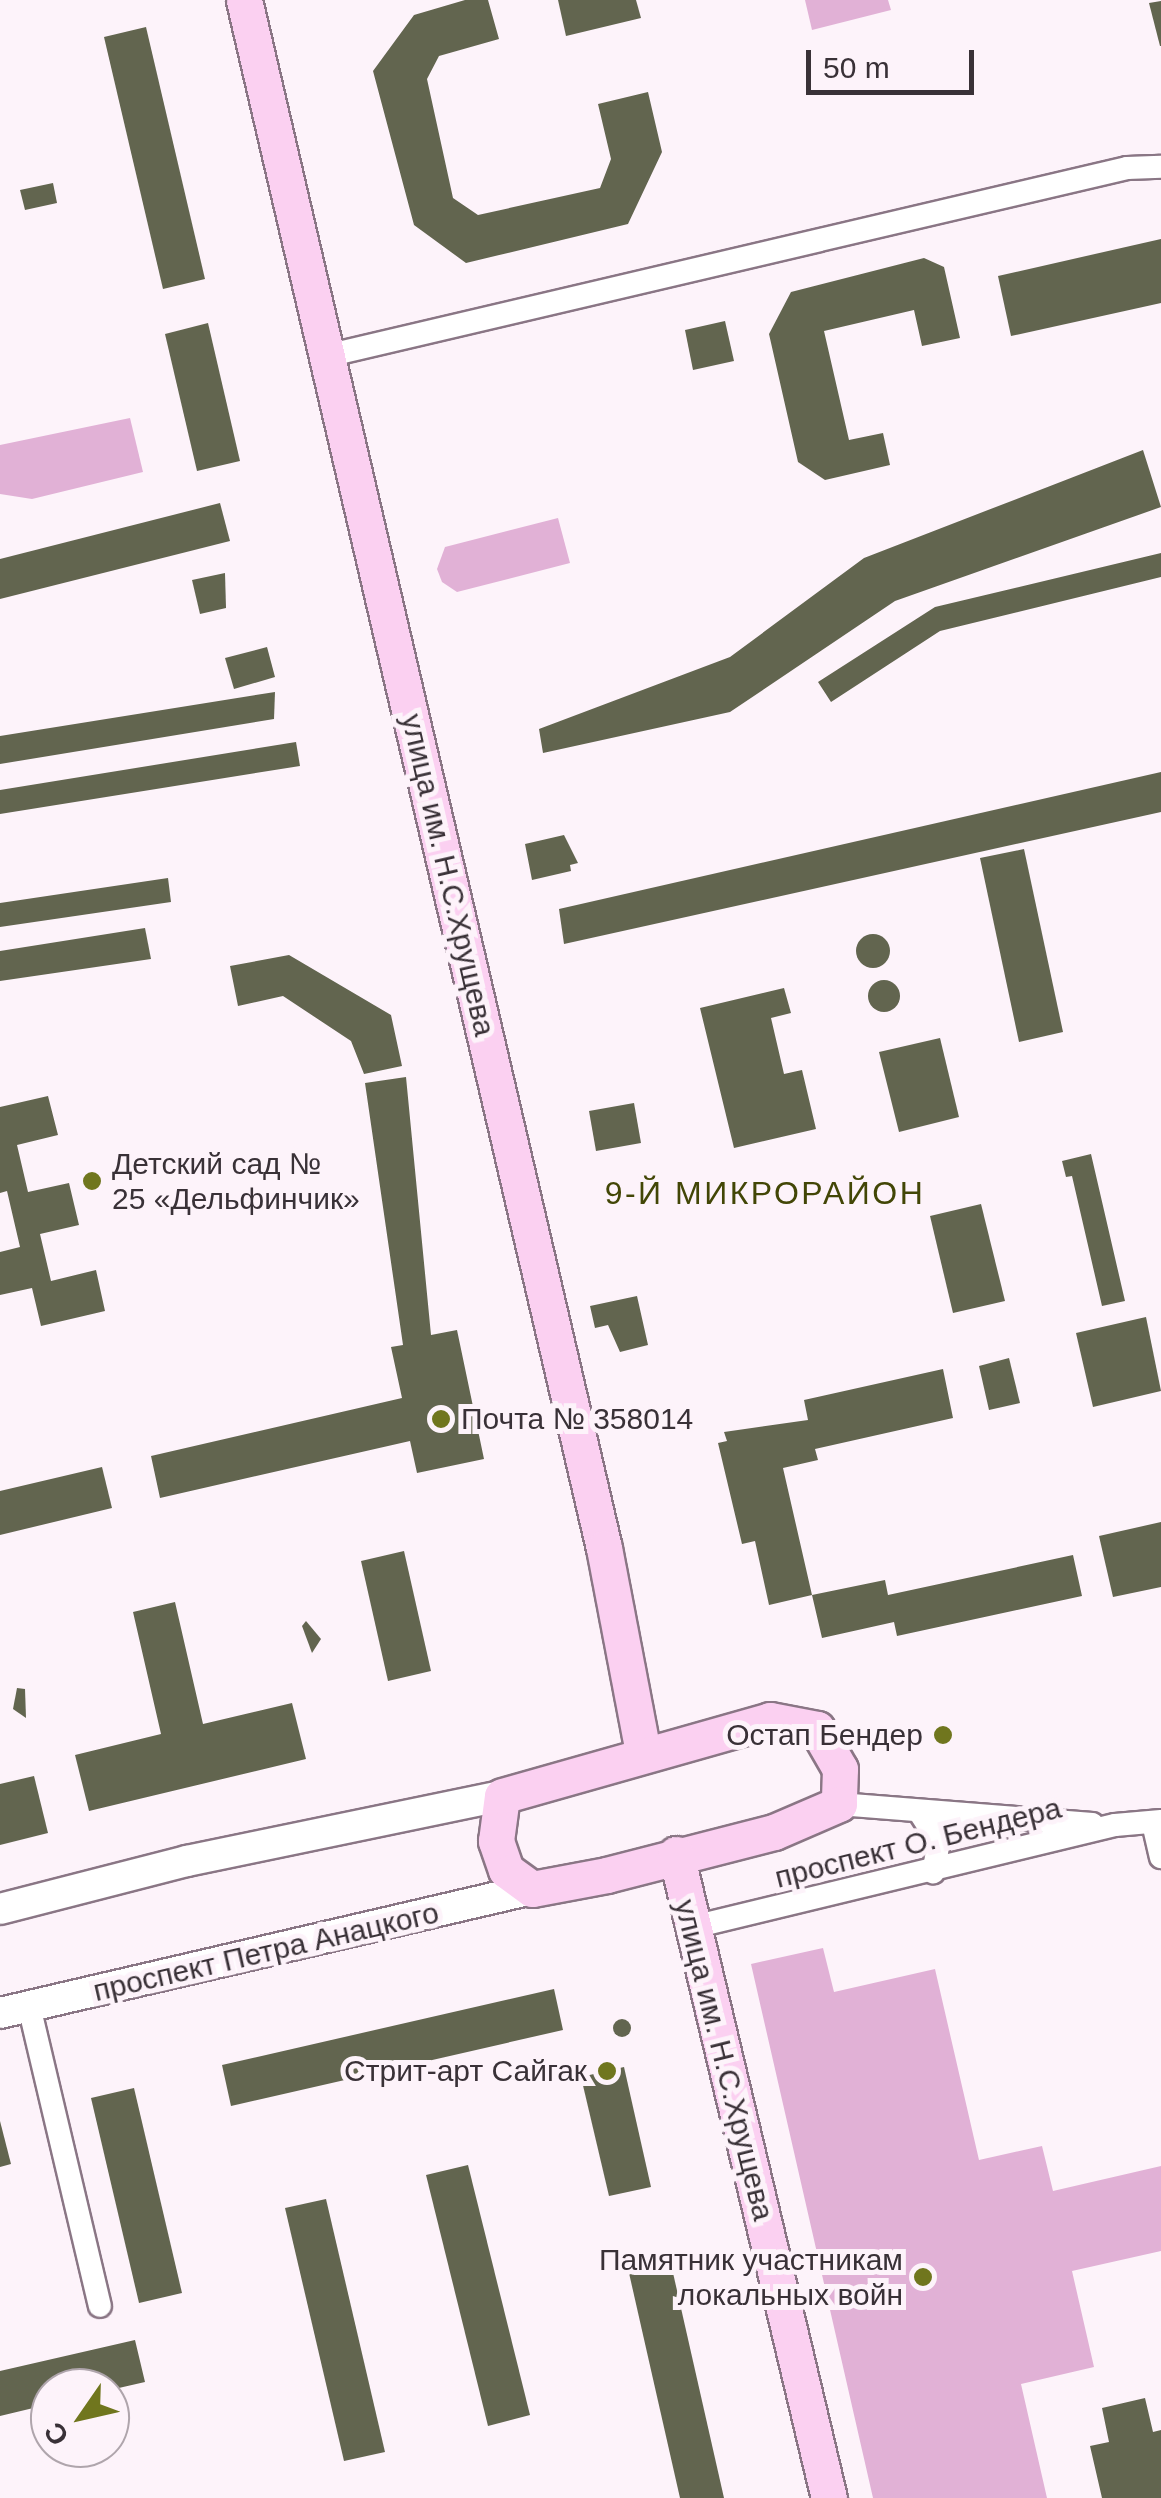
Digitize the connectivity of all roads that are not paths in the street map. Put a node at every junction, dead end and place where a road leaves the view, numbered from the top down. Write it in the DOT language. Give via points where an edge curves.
graph roads {
  1 [pos="244,0"];
  2 [pos="1161,168"];
  3 [pos="326,356"];
  4 [pos="643,1752"];
  5 [pos="502,1796"];
  6 [pos="839,1804"];
  7 [pos="920,1813"];
  8 [pos="1157,1822"];
  9 [pos="1115,1825"];
  10 [pos="676,1854"];
  11 [pos="1161,1857"];
  12 [pos="933,1872"];
  13 [pos="532,1889"];
  14 [pos="0,1909"];
  15 [pos="689,1928"];
  16 [pos="14,2009"];
  17 [pos="100,2306"];
  18 [pos="829,2498"];
  1 -- 3 [label="main road, улица им. Н.С.Хрущева"];
  2 -- 3 [label="street" via="1126,168"];
  3 -- 4 [label="main road, улица им. Н.С.Хрущева" via="604,1548"];
  4 -- 5 [label="main road"];
  4 -- 6 [label="main road" via="770,1720 796,1723 817,1729 833,1749"];
  5 -- 13 [label="main road" via="496,1841 506,1870"];
  5 -- 14 [label="main road" via="187,1860"];
  6 -- 7 [label="street"];
  6 -- 10 [label="main road, проспект Петра Анацкого" via="774,1832"];
  7 -- 9 [label="street"];
  7 -- 12 [label="street" via="939,1842"];
  8 -- 9 [label="street, проспект О. Бендера"];
  8 -- 11 [label="street"];
  9 -- 12 [label="street, проспект О. Бендера"];
  10 -- 13 [label="main road, проспект Петра Анацкого"];
  10 -- 15 [label="main road, улица им. Н.С.Хрущева"];
  12 -- 15 [label="street, проспект О. Бендера"];
  13 -- 16 [label="main road, проспект Петра Анацкого"];
  15 -- 18 [label="main road, улица им. Н.С.Хрущева"];
  16 -- 17 [label="street"];
}
